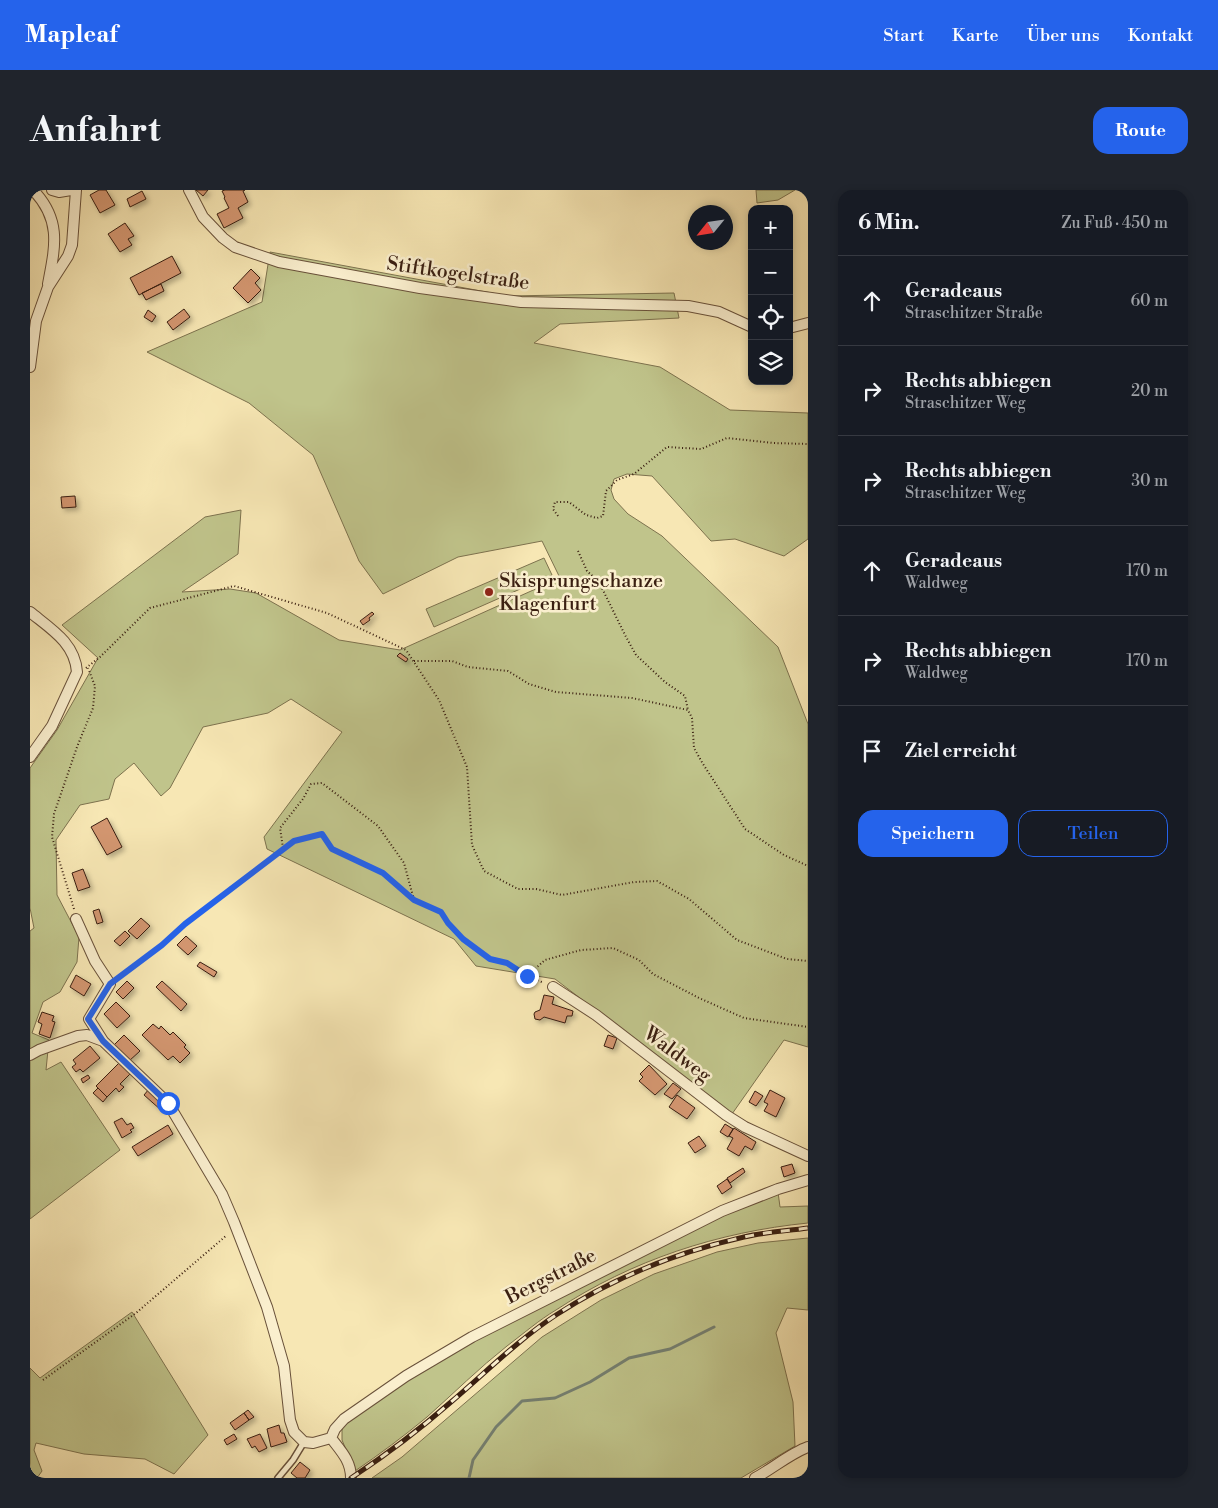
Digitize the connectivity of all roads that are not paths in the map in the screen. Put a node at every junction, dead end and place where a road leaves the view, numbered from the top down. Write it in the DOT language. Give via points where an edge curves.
graph roads {
  1 [pos="32,190"];
  2 [pos="52,190"];
  3 [pos="71,190"];
  4 [pos="76,190"];
  5 [pos="189,190"];
  6 [pos="48,287"];
  7 [pos="808,322"];
  8 [pos="748,325"];
  9 [pos="793,327"];
  10 [pos="30,367"];
  11 [pos="30,612"];
  12 [pos="30,757"];
  13 [pos="76,919"];
  14 [pos="553,987"];
  15 [pos="88,1019"];
  16 [pos="78,1036"];
  17 [pos="103,1041"];
  18 [pos="30,1055"];
  19 [pos="808,1156"];
  20 [pos="808,1180"];
  21 [pos="331,1438"];
  22 [pos="304,1442"];
  23 [pos="808,1447"];
  24 [pos="278,1478"];
  25 [pos="351,1478"];
  26 [pos="755,1478"];
  1 -- 6 [label="street" via="49,213 55,232"];
  2 -- 3 [label="street"];
  4 -- 6 [label="street" via="72,245"];
  5 -- 8 [label="street, Stiftkogelstraße" via="202,217 223,238 235,246 278,262 420,288 521,302 688,306 719,312"];
  6 -- 10 [label="street" via="33,334"];
  7 -- 9 [label="street"];
  11 -- 12 [label="street" via="69,646 77,672 52,726"];
  13 -- 15 [label="street" via="95,961 110,984"];
  14 -- 19 [label="street, Waldweg" via="596,1015 745,1127"];
  15 -- 16 [label="street"];
  15 -- 17 [label="street"];
  16 -- 17 [label="street" via="87,1035"];
  16 -- 18 [label="street"];
  17 -- 22 [label="street" via="168,1103 222,1194 267,1307 284,1366 290,1420 294,1432"];
  20 -- 21 [label="street, Bergstraße" via="722,1211 472,1336 344,1419"];
  21 -- 22 [label="street"];
  21 -- 25 [label="street" via="344,1454"];
  22 -- 24 [label="lane"];
  23 -- 26 [label="street"];
}
